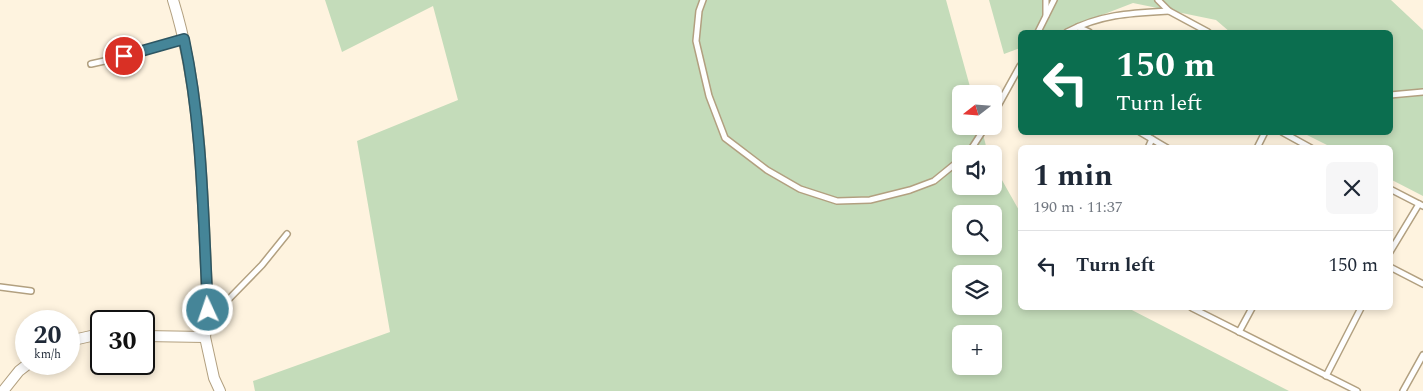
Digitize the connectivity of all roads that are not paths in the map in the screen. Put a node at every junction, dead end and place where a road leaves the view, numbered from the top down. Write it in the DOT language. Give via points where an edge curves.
graph roads {
  1 [pos="173,0"];
  2 [pos="703,0"];
  3 [pos="1046,0"];
  4 [pos="1054,0"];
  5 [pos="1158,0"];
  6 [pos="1169,11"];
  7 [pos="1046,18"];
  8 [pos="1078,27"];
  9 [pos="1039,30"];
  10 [pos="1071,30"];
  11 [pos="1085,30"];
  12 [pos="1204,30"];
  13 [pos="184,39"];
  14 [pos="91,64"];
  15 [pos="1018,70"];
  16 [pos="1423,92"];
  17 [pos="1393,95"];
  18 [pos="1002,99"];
  19 [pos="1145,135"];
  20 [pos="1287,135"];
  21 [pos="1152,139"];
  22 [pos="1149,145"];
  23 [pos="1162,145"];
  24 [pos="1306,145"];
  25 [pos="952,166"];
  26 [pos="1393,191"];
  27 [pos="1421,205"];
  28 [pos="287,234"];
  29 [pos="1393,247"];
  30 [pos="1393,269"];
  31 [pos="1423,284"];
  32 [pos="0,287"];
  33 [pos="31,291"];
  34 [pos="208,310"];
  35 [pos="1196,310"];
  36 [pos="1251,310"];
  37 [pos="1360,310"];
  38 [pos="1239,332"];
  39 [pos="155,336"];
  40 [pos="205,337"];
  41 [pos="1423,355"];
  42 [pos="16,375"];
  43 [pos="1326,376"];
  44 [pos="3,391"];
  45 [pos="220,391"];
  46 [pos="1357,391"];
  47 [pos="1403,391"];
  1 -- 13 [label="street"];
  2 -- 25 [label="lane" via="696,41 709,96 725,138 767,170 800,189 837,201 870,200 910,190 934,181"];
  3 -- 7 [label="lane"];
  4 -- 7 [label="lane"];
  5 -- 6 [label="lane"];
  6 -- 8 [label="lane" via="1120,14"];
  6 -- 12 [label="lane"];
  7 -- 9 [label="lane"];
  8 -- 10 [label="lane"];
  8 -- 11 [label="lane"];
  13 -- 14 [label="lane"];
  13 -- 34 [label="street" via="197,118"];
  15 -- 18 [label="lane"];
  16 -- 17 [label="lane"];
  19 -- 21 [label="lane"];
  20 -- 24 [label="lane"];
  21 -- 22 [label="lane"];
  21 -- 23 [label="lane"];
  26 -- 27 [label="lane"];
  27 -- 29 [label="lane"];
  28 -- 34 [label="lane" via="222,306"];
  30 -- 31 [label="lane"];
  32 -- 33 [label="lane"];
  34 -- 40 [label="street"];
  35 -- 38 [label="lane"];
  36 -- 38 [label="lane"];
  37 -- 43 [label="lane"];
  38 -- 43 [label="lane"];
  39 -- 40 [label="street"];
  40 -- 45 [label="street"];
  41 -- 47 [label="lane"];
  42 -- 44 [label="street"];
  43 -- 46 [label="lane"];
}
